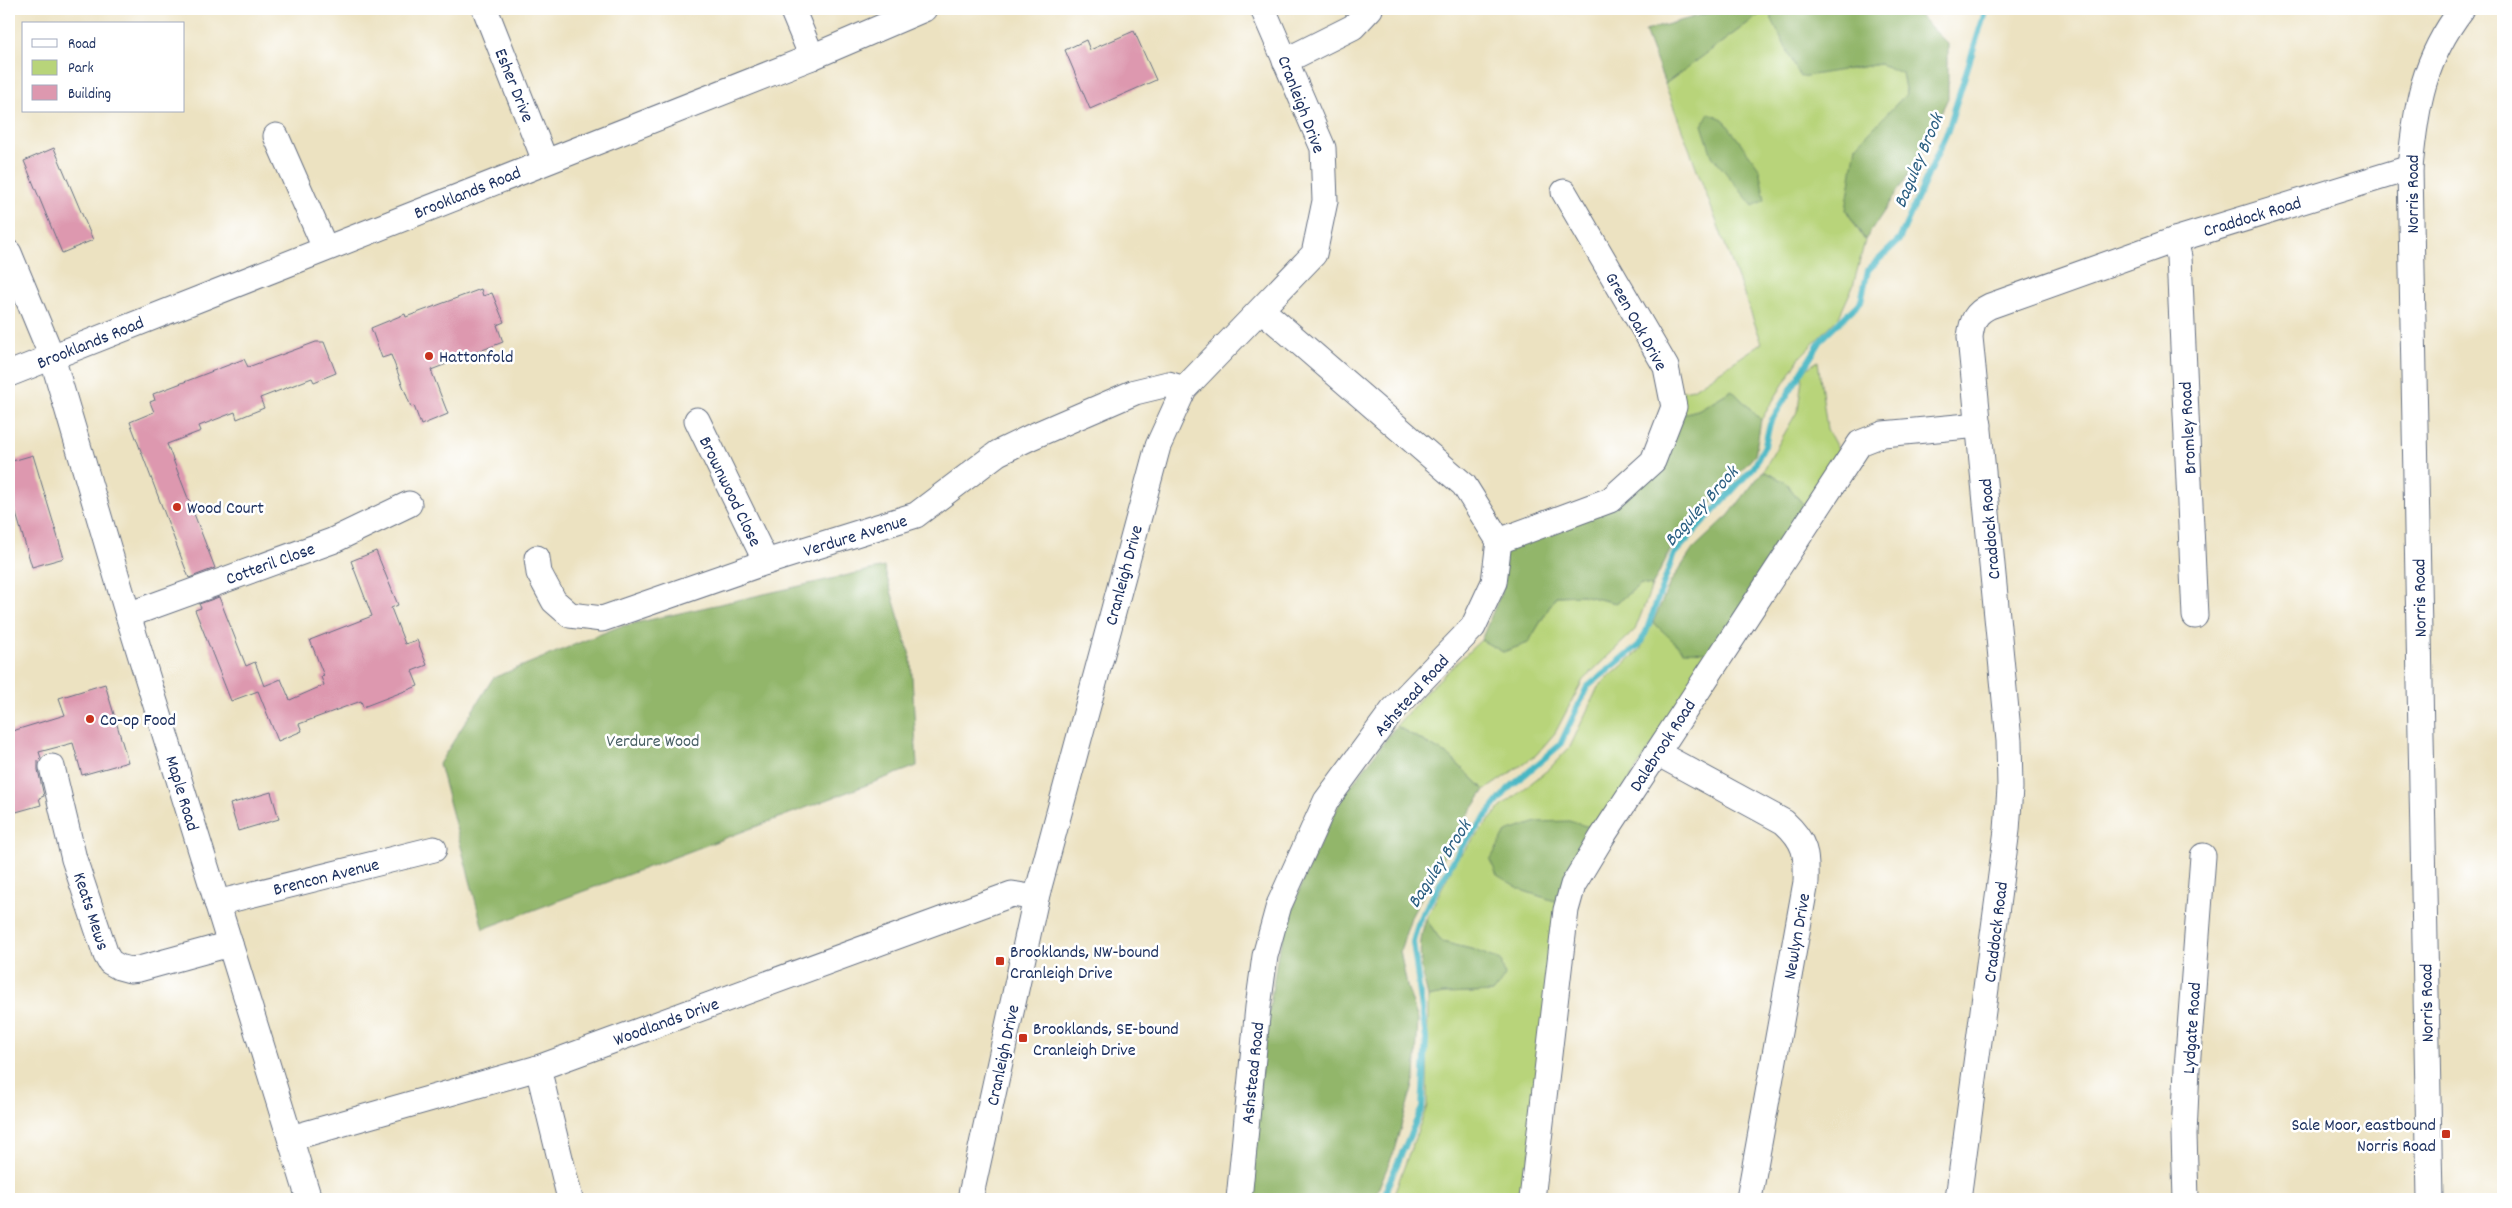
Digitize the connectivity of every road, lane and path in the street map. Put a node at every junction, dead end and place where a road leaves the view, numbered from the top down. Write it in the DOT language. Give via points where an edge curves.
graph roads {
  1 [pos="485,9"];
  2 [pos="792,9"];
  3 [pos="924,9"];
  4 [pos="1263,9"];
  5 [pos="1370,9"];
  6 [pos="2462,9"];
  7 [pos="812,57"];
  8 [pos="1285,61"];
  9 [pos="276,136"];
  10 [pos="545,160"];
  11 [pos="2410,168"];
  12 [pos="1564,192"];
  13 [pos="2175,240"];
  14 [pos="325,248"];
  15 [pos="9,253"];
  16 [pos="1262,310"];
  17 [pos="52,358"];
  18 [pos="9,374"];
  19 [pos="1184,389"];
  20 [pos="697,420"];
  21 [pos="1979,425"];
  22 [pos="409,504"];
  23 [pos="1499,541"];
  24 [pos="537,558"];
  25 [pos="766,562"];
  26 [pos="128,615"];
  27 [pos="2195,616"];
  28 [pos="1657,753"];
  29 [pos="52,767"];
  30 [pos="434,849"];
  31 [pos="2203,856"];
  32 [pos="1036,898"];
  33 [pos="218,903"];
  34 [pos="230,944"];
  35 [pos="538,1068"];
  36 [pos="291,1138"];
  37 [pos="309,1199"];
  38 [pos="570,1199"];
  39 [pos="970,1199"];
  40 [pos="1239,1199"];
  41 [pos="1532,1199"];
  42 [pos="1749,1199"];
  43 [pos="1958,1199"];
  44 [pos="2186,1199"];
  45 [pos="2430,1199"];
  1 -- 10 [label="street, Esher Drive"];
  2 -- 7 [label="street"];
  3 -- 7 [label="street, Brooklands Road"];
  4 -- 8 [label="street, Cranleigh Drive"];
  5 -- 8 [label="street" via="1353,27"];
  6 -- 11 [label="street, Norris Road" via="2434,55 2420,93"];
  7 -- 10 [label="street, Brooklands Road"];
  8 -- 16 [label="street, Cranleigh Drive" via="1323,148 1325,201 1314,254"];
  9 -- 14 [label="street"];
  10 -- 14 [label="street, Brooklands Road"];
  11 -- 13 [label="street, Craddock Road"];
  11 -- 45 [label="street, Norris Road"];
  12 -- 23 [label="street, Green Oak Drive" via="1666,367 1674,407 1653,460 1610,500"];
  13 -- 21 [label="street, Craddock Road" via="1979,312 1972,322 1970,337"];
  13 -- 27 [label="street, Bromley Road" via="2179,257"];
  14 -- 17 [label="street, Brooklands Road"];
  15 -- 17 [label="street, Maple Road"];
  16 -- 19 [label="street, Cranleigh Drive"];
  16 -- 23 [label="street" via="1464,485"];
  17 -- 18 [label="street, Brooklands Road"];
  17 -- 26 [label="street, Maple Road"];
  19 -- 25 [label="street, Verdure Avenue" via="1168,384 1135,392 998,453 916,515"];
  19 -- 32 [label="street, Cranleigh Drive" via="1158,446"];
  20 -- 25 [label="street, Brownwood Close"];
  21 -- 28 [label="street, Dalebrook Road" via="1883,434 1860,443"];
  21 -- 43 [label="street, Craddock Road" via="2009,741 2010,788 1998,914"];
  22 -- 26 [label="street, Cotteril Close" via="332,541"];
  23 -- 40 [label="street, Ashstead Road" via="1494,582 1473,627 1393,710 1326,801 1280,905 1265,956"];
  24 -- 25 [label="street, Verdure Avenue" via="538,573 554,601 570,615 602,619"];
  26 -- 33 [label="street, Maple Road"];
  28 -- 41 [label="street, Dalebrook Road" via="1573,885 1566,910"];
  28 -- 42 [label="street, Newlyn Drive" via="1784,822 1797,834 1804,847 1806,882"];
  29 -- 34 [label="street, Keats Mews" via="74,859 110,962 139,970"];
  30 -- 33 [label="street, Brencon Avenue"];
  31 -- 44 [label="street, Lydgate Road" via="2184,1135"];
  32 -- 35 [label="street, Woodlands Drive" via="1012,894"];
  32 -- 39 [label="street, Cranleigh Drive"];
  33 -- 34 [label="street, Maple Road"];
  34 -- 36 [label="street, Maple Road"];
  35 -- 36 [label="street, Woodlands Drive"];
  35 -- 38 [label="street"];
  36 -- 37 [label="street, Maple Road"];
}
